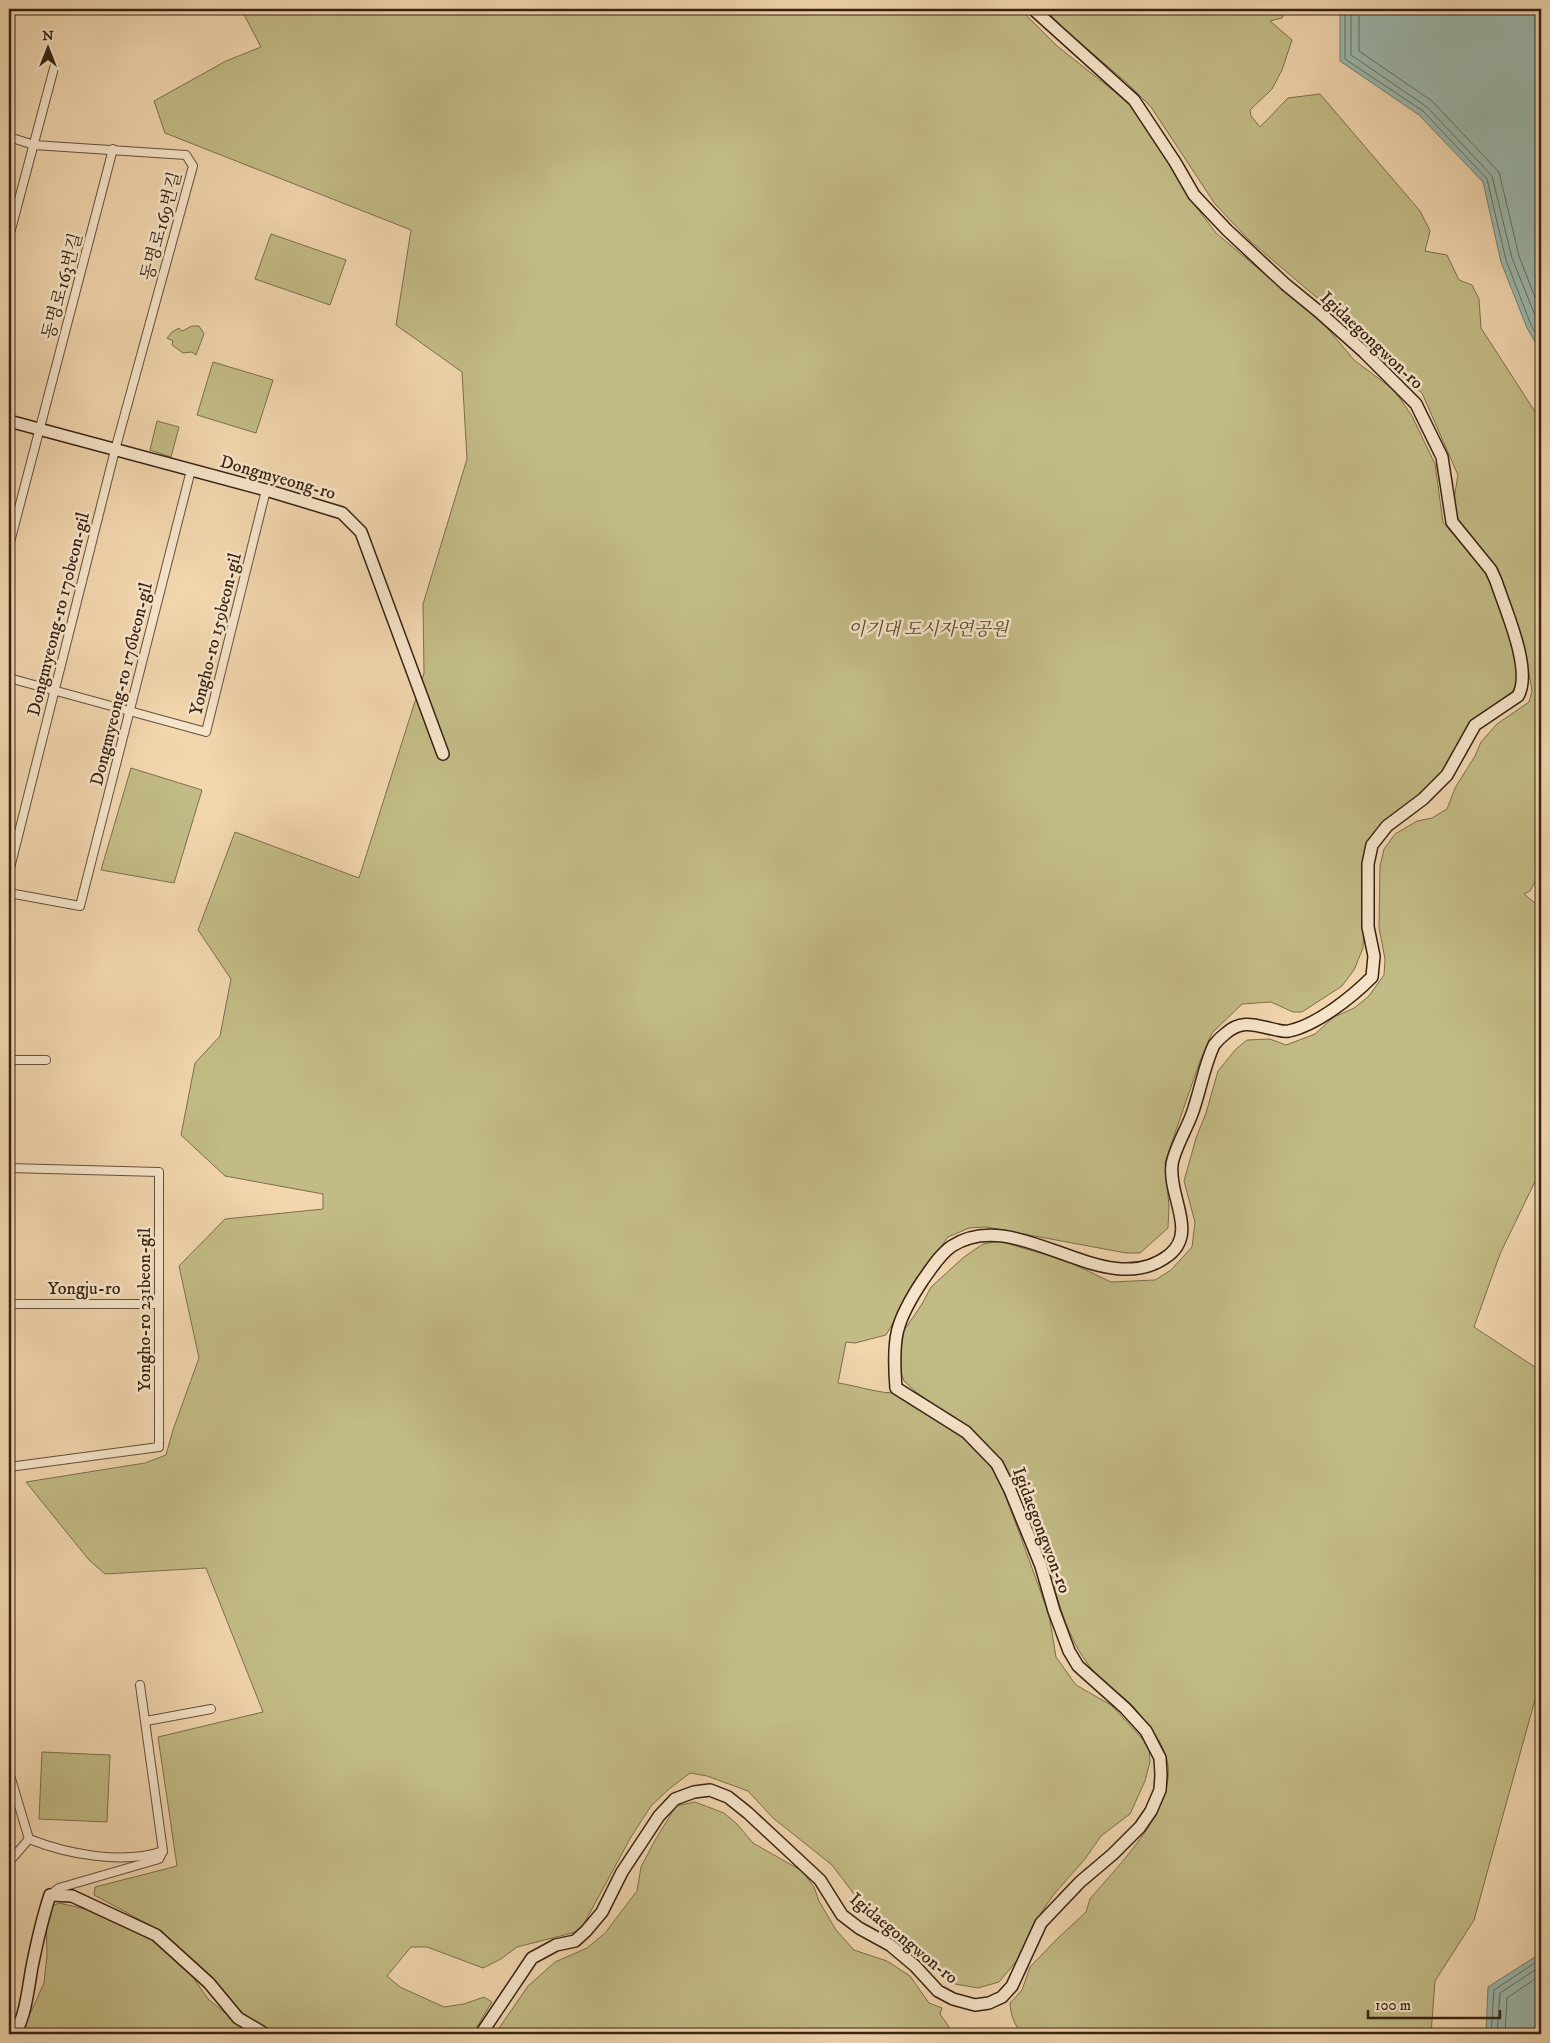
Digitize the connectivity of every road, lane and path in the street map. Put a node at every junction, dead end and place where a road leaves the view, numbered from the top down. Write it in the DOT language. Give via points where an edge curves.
graph roads {
  1 [pos="1033,9"];
  2 [pos="54,68"];
  3 [pos="9,137"];
  4 [pos="34,145"];
  5 [pos="113,149"];
  6 [pos="9,237"];
  7 [pos="9,421"];
  8 [pos="39,429"];
  9 [pos="115,450"];
  10 [pos="191,470"];
  11 [pos="266,490"];
  12 [pos="9,546"];
  13 [pos="9,678"];
  14 [pos="54,690"];
  15 [pos="130,711"];
  16 [pos="443,754"];
  17 [pos="9,872"];
  18 [pos="9,893"];
  19 [pos="9,1060"];
  20 [pos="46,1060"];
  21 [pos="9,1168"];
  22 [pos="9,1304"];
  23 [pos="159,1304"];
  24 [pos="9,1467"];
  25 [pos="140,1685"];
  26 [pos="211,1709"];
  27 [pos="146,1721"];
  28 [pos="9,1772"];
  29 [pos="28,1839"];
  30 [pos="163,1851"];
  31 [pos="9,1862"];
  32 [pos="50,1895"];
  33 [pos="15,2034"];
  34 [pos="265,2034"];
  35 [pos="481,2034"];
  1 -- 35 [label="street, Igidaegongwon-ro" via="1134,100 1194,195 1227,230 1364,352 1416,404 1442,457 1452,522 1491,570 1496,582 1521,659 1524,678 1521,690 1518,696 1474,725 1447,775 1423,800 1387,826 1372,845 1368,864 1368,927 1374,956 1372,977 1355,994 1308,1024 1287,1032 1246,1023 1230,1030 1215,1044 1172,1164 1172,1183 1181,1217 1179,1245 1153,1264 1124,1270 1013,1238 971,1236 941,1256 901,1316 894,1354 896,1388 966,1432 997,1464 1040,1566 1069,1651 1078,1666 1125,1708 1154,1745 1160,1758 1160,1790 1140,1827 1040,1923 1012,1986 1002,1997 975,2005 938,1991 890,1945 842,1915 820,1880 742,1808 710,1790 694,1792 675,1799 659,1816 622,1872 602,1912 586,1931 575,1941 549,1948 532,1958"];
  2 -- 4 [label="street"];
  3 -- 4 [label="street, 동명로169번길"];
  4 -- 5 [label="street, 동명로169번길"];
  4 -- 6 [label="street"];
  5 -- 8 [label="street, 동명로163번길"];
  5 -- 9 [label="street, 동명로169번길" via="186,155 193,166"];
  7 -- 8 [label="street, Dongmyeong-ro"];
  8 -- 9 [label="street, Dongmyeong-ro"];
  8 -- 12 [label="street, 동명로163번길"];
  9 -- 10 [label="street, Dongmyeong-ro"];
  9 -- 14 [label="street, Dongmyeong-ro 170beon-gil"];
  10 -- 11 [label="street, Dongmyeong-ro"];
  10 -- 15 [label="street, Dongmyeong-ro 176beon-gil"];
  11 -- 15 [label="street, Yongho-ro 159beon-gil" via="206,732"];
  11 -- 16 [label="street, Dongmyeong-ro" via="342,514 361,532"];
  13 -- 14 [label="street, Yongho-ro 159beon-gil"];
  14 -- 15 [label="street, Yongho-ro 159beon-gil"];
  14 -- 17 [label="street, Dongmyeong-ro 170beon-gil"];
  15 -- 18 [label="street, Dongmyeong-ro 176beon-gil" via="80,906"];
  19 -- 20 [label="street"];
  21 -- 23 [label="street, Yongho-ro 231beon-gil" via="159,1172"];
  22 -- 23 [label="street, Yongju-ro"];
  23 -- 24 [label="street, Yongho-ro 231beon-gil" via="159,1447"];
  25 -- 27 [label="street"];
  26 -- 27 [label="street"];
  27 -- 30 [label="street"];
  28 -- 29 [label="street"];
  29 -- 30 [label="street" via="56,1849 97,1856 149,1856"];
  29 -- 31 [label="street"];
  30 -- 32 [label="street" via="159,1859 60,1888"];
  32 -- 33 [label="street" via="40,1924 25,2005"];
  32 -- 34 [label="street" via="72,1896 156,1935 209,1983 238,2018"];
}
